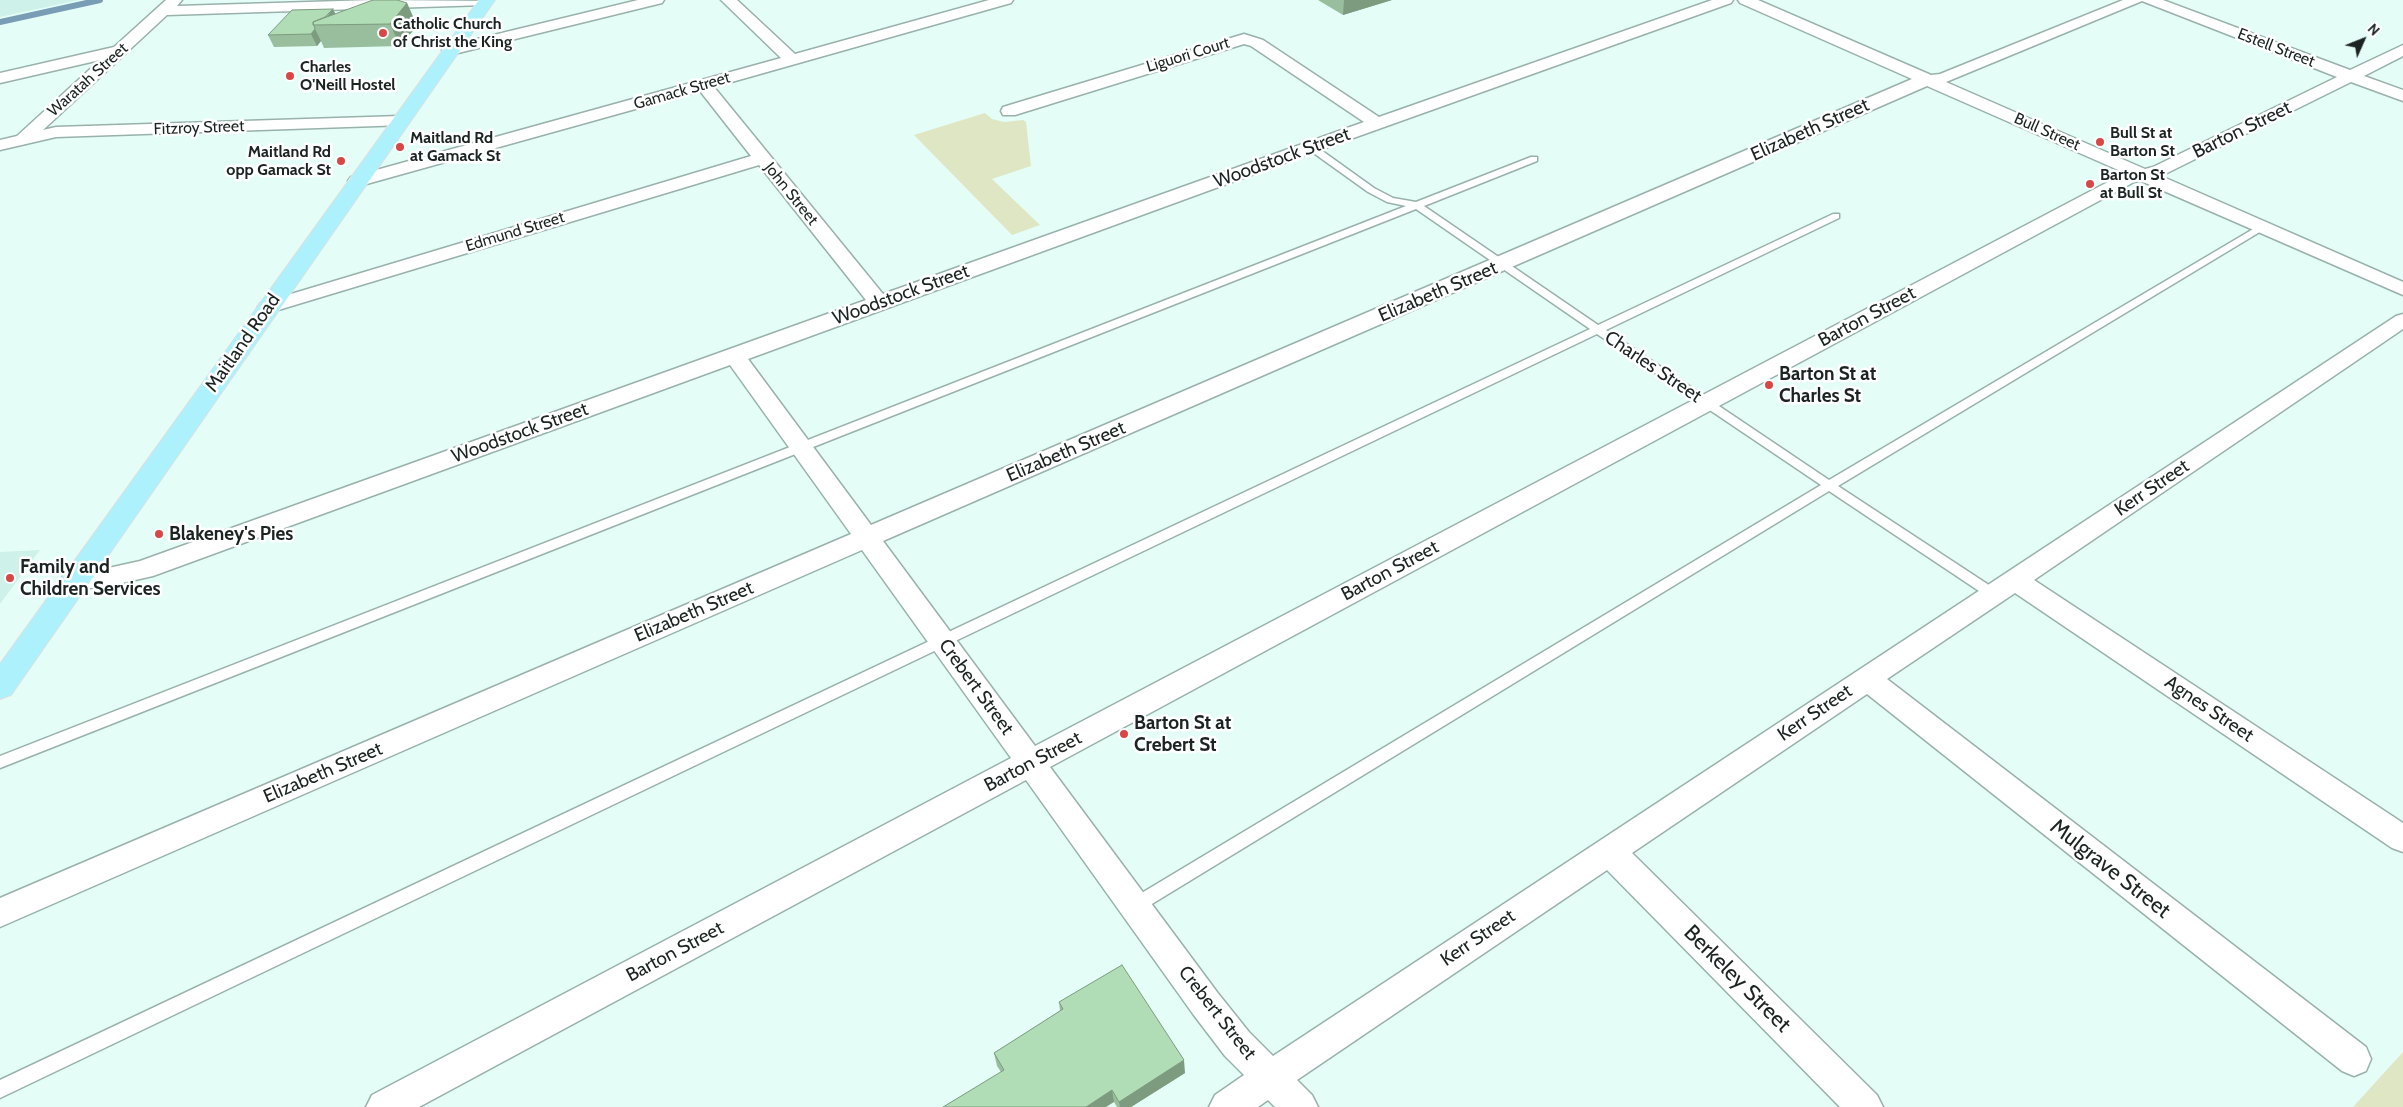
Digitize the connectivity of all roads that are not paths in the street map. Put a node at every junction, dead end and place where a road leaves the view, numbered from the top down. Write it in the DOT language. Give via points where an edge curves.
graph roads {
  1 [pos="486,0"];
  2 [pos="657,0"];
  3 [pos="728,0"];
  4 [pos="1006,0"];
  5 [pos="1726,0"];
  6 [pos="1745,0"];
  7 [pos="2136,0"];
  8 [pos="2150,0"];
  9 [pos="969,4"];
  10 [pos="169,5"];
  11 [pos="450,50"];
  12 [pos="2403,50"];
  13 [pos="120,51"];
  14 [pos="792,60"];
  15 [pos="2351,76"];
  16 [pos="0,78"];
  17 [pos="1929,81"];
  18 [pos="704,85"];
  19 [pos="2403,96"];
  20 [pos="1009,111"];
  21 [pos="400,121"];
  22 [pos="1378,124"];
  23 [pos="23,139"];
  24 [pos="0,145"];
  25 [pos="1311,147"];
  26 [pos="762,158"];
  27 [pos="1534,159"];
  28 [pos="0,160"];
  29 [pos="2143,174"];
  30 [pos="357,181"];
  31 [pos="1417,205"];
  32 [pos="1836,216"];
  33 [pos="2263,227"];
  34 [pos="1501,264"];
  35 [pos="2403,289"];
  36 [pos="878,303"];
  37 [pos="268,307"];
  38 [pos="2403,320"];
  39 [pos="1598,330"];
  40 [pos="734,355"];
  41 [pos="1706,403"];
  42 [pos="801,446"];
  43 [pos="1830,485"];
  44 [pos="867,538"];
  45 [pos="74,580"];
  46 [pos="2004,587"];
  47 [pos="944,641"];
  48 [pos="1866,678"];
  49 [pos="0,687"];
  50 [pos="0,762"];
  51 [pos="1031,763"];
  52 [pos="2403,839"];
  53 [pos="1609,851"];
  54 [pos="1136,904"];
  55 [pos="0,913"];
  56 [pos="2354,1059"];
  57 [pos="1271,1077"];
  58 [pos="0,1089"];
  59 [pos="384,1107"];
  60 [pos="1227,1107"];
  61 [pos="1300,1107"];
  62 [pos="1865,1107"];
  1 -- 10 [label="street"];
  1 -- 11 [label="main road, Maitland Road"];
  2 -- 11 [label="street"];
  3 -- 14 [label="street"];
  4 -- 9 [label="street, Gamack Street"];
  5 -- 22 [label="street, Woodstock Street"];
  6 -- 17 [label="street, Bull Street"];
  7 -- 17 [label="street, Elizabeth Street" via="1944,78"];
  8 -- 15 [label="street, Estell Street"];
  9 -- 14 [label="street, Gamack Street"];
  10 -- 13 [label="street, Waratah Street"];
  11 -- 21 [label="main road, Maitland Road"];
  12 -- 15 [label="street, Barton Street"];
  13 -- 16 [label="street"];
  13 -- 23 [label="street, Waratah Street"];
  14 -- 18 [label="street, Gamack Street"];
  15 -- 19 [label="street, Estell Street"];
  15 -- 29 [label="street, Barton Street" via="2159,171"];
  17 -- 29 [label="street, Bull Street"];
  17 -- 34 [label="street, Elizabeth Street" via="1916,83"];
  18 -- 26 [label="street, John Street"];
  18 -- 30 [label="street, Gamack Street"];
  20 -- 22 [label="street, Liguori Court" via="1244,39 1257,43"];
  21 -- 23 [label="street, Fitzroy Street" via="56,132"];
  21 -- 30 [label="main road, Maitland Road"];
  22 -- 25 [label="street, Woodstock Street"];
  23 -- 24 [label="street, Fitzroy Street"];
  23 -- 28 [label="street, Waratah Street"];
  25 -- 31 [label="lane, Charles Street" via="1371,190 1390,200"];
  25 -- 36 [label="street, Woodstock Street"];
  26 -- 36 [label="street, John Street"];
  26 -- 37 [label="street, Edmund Street"];
  27 -- 31 [label="lane"];
  29 -- 33 [label="street, Bull Street"];
  29 -- 41 [label="street, Barton Street" via="2128,178"];
  30 -- 37 [label="main road, Maitland Road"];
  31 -- 34 [label="lane, Charles Street"];
  31 -- 42 [label="lane"];
  32 -- 39 [label="lane"];
  33 -- 35 [label="street, Bull Street"];
  33 -- 43 [label="lane"];
  34 -- 39 [label="lane, Charles Street"];
  34 -- 44 [label="street, Elizabeth Street"];
  36 -- 40 [label="street, Woodstock Street"];
  37 -- 45 [label="main road, Maitland Road"];
  38 -- 46 [label="street, Kerr Street"];
  39 -- 41 [label="lane, Charles Street"];
  39 -- 47 [label="lane"];
  40 -- 42 [label="street, Crebert Street"];
  40 -- 45 [label="street, Woodstock Street" via="144,569 104,578"];
  41 -- 43 [label="lane, Charles Street"];
  41 -- 51 [label="street, Barton Street"];
  42 -- 44 [label="street, Crebert Street"];
  42 -- 50 [label="lane"];
  43 -- 46 [label="lane, Charles Street"];
  43 -- 54 [label="lane"];
  44 -- 47 [label="street, Crebert Street"];
  44 -- 55 [label="street, Elizabeth Street"];
  45 -- 49 [label="main road, Maitland Road"];
  46 -- 48 [label="street, Kerr Street"];
  46 -- 52 [label="street, Agnes Street"];
  47 -- 51 [label="street, Crebert Street"];
  47 -- 58 [label="lane"];
  48 -- 53 [label="street, Kerr Street"];
  48 -- 56 [label="street, Mulgrave Street"];
  51 -- 54 [label="street, Crebert Street"];
  51 -- 59 [label="street, Barton Street"];
  53 -- 57 [label="street, Kerr Street"];
  53 -- 62 [label="street, Berkeley Street"];
  54 -- 57 [label="street, Crebert Street" via="1237,1044"];
  57 -- 60 [label="street, Kerr Street"];
  57 -- 61 [label="street, Crebert Street"];
}
